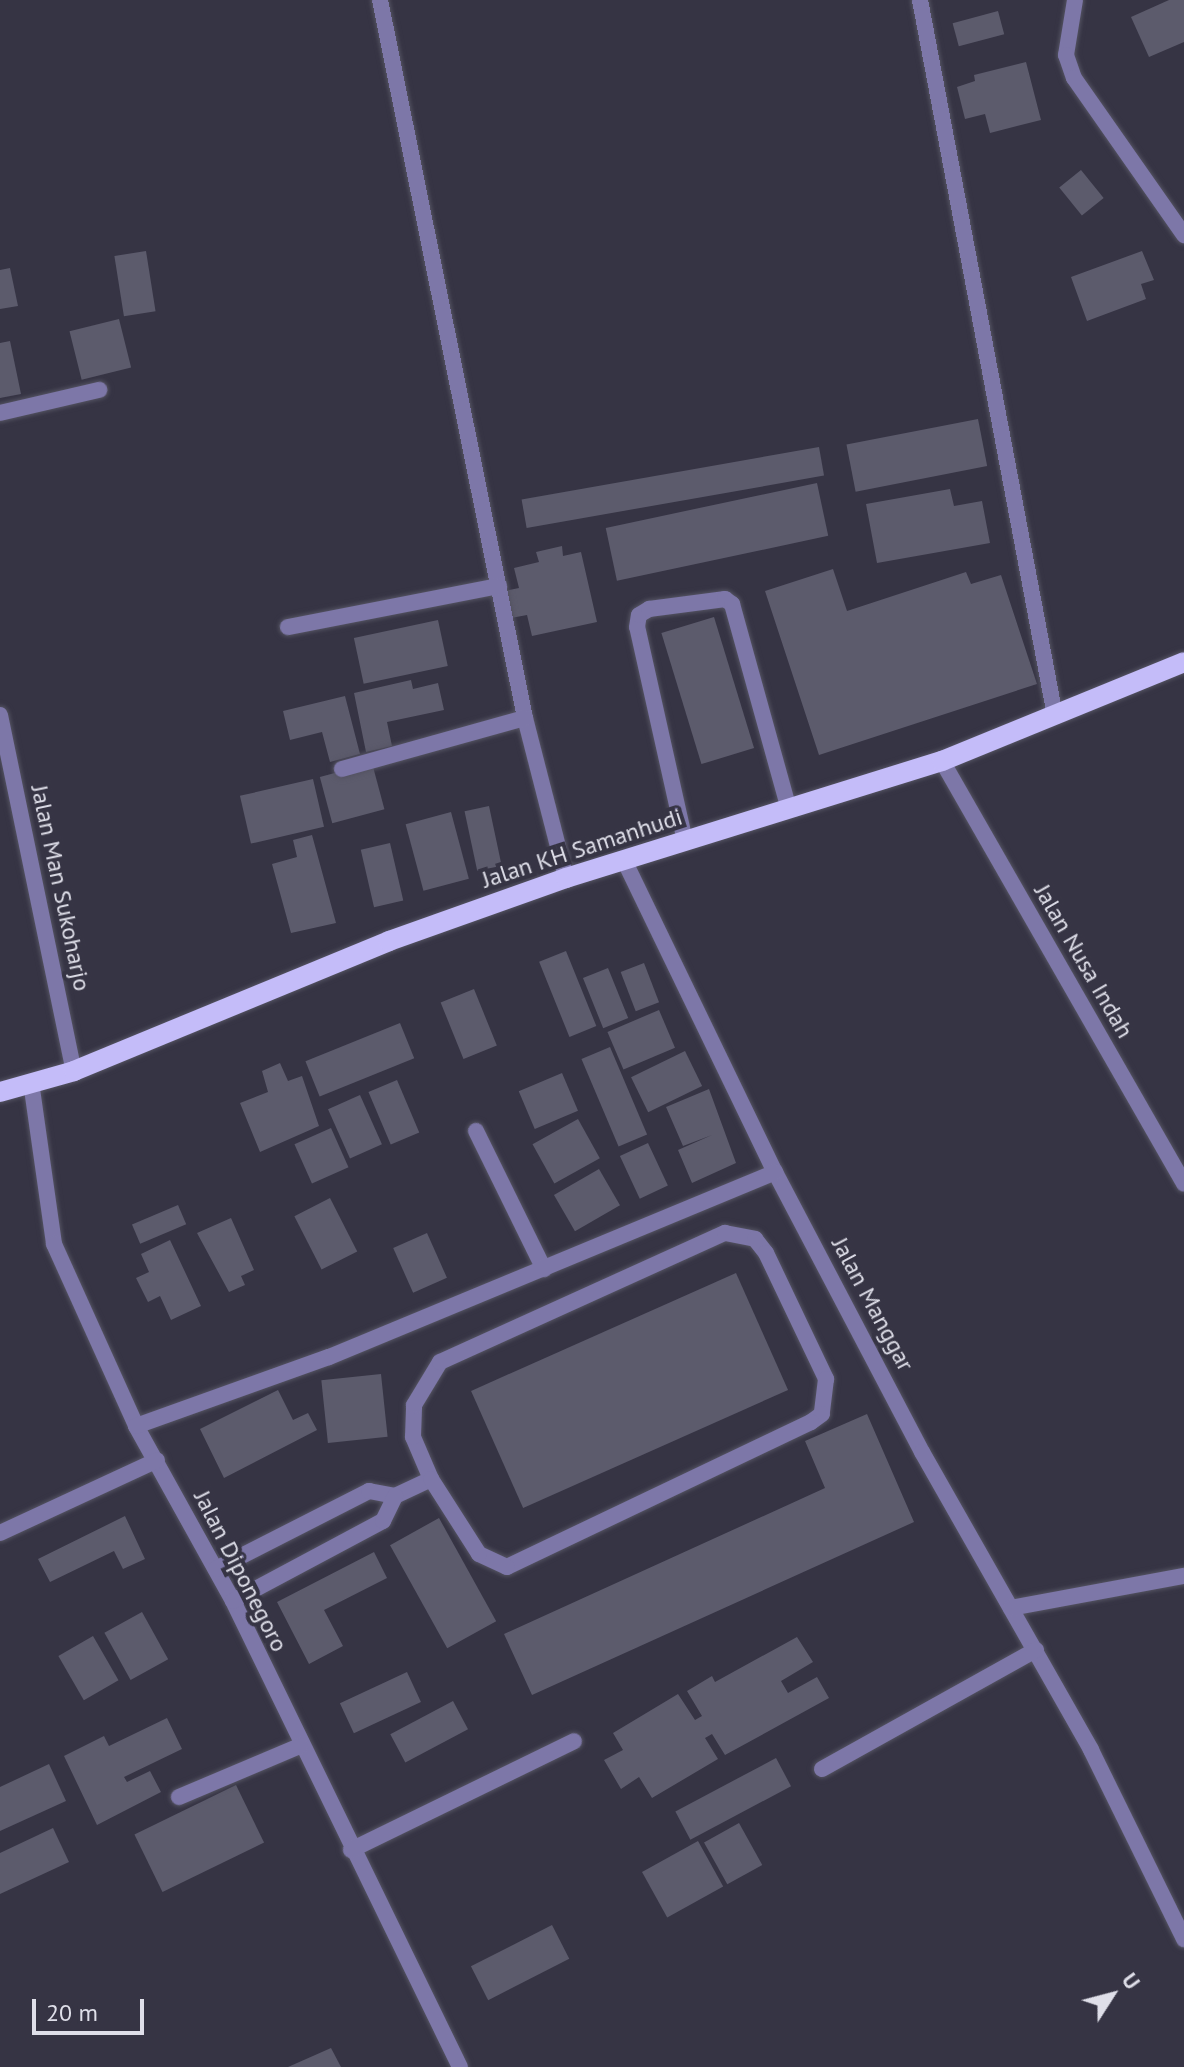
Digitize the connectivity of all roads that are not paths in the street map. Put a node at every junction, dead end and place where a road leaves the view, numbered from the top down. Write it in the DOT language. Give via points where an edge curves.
graph roads {
  1 [pos="380,0"];
  2 [pos="920,0"];
  3 [pos="1075,0"];
  4 [pos="1183,229"];
  5 [pos="99,390"];
  6 [pos="0,413"];
  7 [pos="499,586"];
  8 [pos="288,627"];
  9 [pos="1184,662"];
  10 [pos="0,715"];
  11 [pos="1055,716"];
  12 [pos="525,718"];
  13 [pos="942,761"];
  14 [pos="342,769"];
  15 [pos="789,809"];
  16 [pos="685,841"];
  17 [pos="624,860"];
  18 [pos="566,878"];
  19 [pos="74,1071"];
  20 [pos="31,1082"];
  21 [pos="0,1092"];
  22 [pos="476,1131"];
  23 [pos="775,1172"];
  24 [pos="1184,1184"];
  25 [pos="544,1269"];
  26 [pos="136,1426"];
  27 [pos="157,1460"];
  28 [pos="431,1479"];
  29 [pos="395,1496"];
  30 [pos="0,1533"];
  31 [pos="216,1569"];
  32 [pos="1184,1576"];
  33 [pos="233,1601"];
  34 [pos="1011,1608"];
  35 [pos="1036,1650"];
  36 [pos="574,1741"];
  37 [pos="300,1746"];
  38 [pos="822,1769"];
  39 [pos="179,1797"];
  40 [pos="351,1850"];
  41 [pos="1184,1939"];
  42 [pos="460,2067"];
  1 -- 7 [label="street"];
  2 -- 11 [label="street"];
  3 -- 4 [label="street" via="1066,55 1074,78 1102,125"];
  5 -- 6 [label="street"];
  7 -- 8 [label="street"];
  7 -- 12 [label="street"];
  9 -- 11 [label="main road, Jalan KH Samanhudi"];
  10 -- 19 [label="street, Jalan Man Sukoharjo"];
  11 -- 13 [label="main road, Jalan KH Samanhudi"];
  12 -- 14 [label="street"];
  12 -- 18 [label="street"];
  13 -- 15 [label="main road, Jalan KH Samanhudi"];
  13 -- 24 [label="street, Jalan Nusa Indah"];
  15 -- 16 [label="main road, Jalan KH Samanhudi"];
  15 -- 16 [label="street" via="732,604 725,599 649,609 639,615 637,627"];
  16 -- 17 [label="main road, Jalan KH Samanhudi"];
  17 -- 18 [label="main road, Jalan KH Samanhudi"];
  17 -- 23 [label="street, Jalan Manggar"];
  18 -- 19 [label="main road, Jalan KH Samanhudi" via="389,941"];
  19 -- 20 [label="main road, Jalan KH Samanhudi"];
  20 -- 21 [label="main road, Jalan KH Samanhudi"];
  20 -- 26 [label="street, Jalan Diponegoro" via="54,1244"];
  22 -- 25 [label="street"];
  23 -- 25 [label="street"];
  23 -- 34 [label="street, Jalan Manggar"];
  25 -- 26 [label="street" via="329,1357"];
  26 -- 27 [label="street, Jalan Diponegoro"];
  27 -- 30 [label="street"];
  27 -- 31 [label="street, Jalan Diponegoro"];
  28 -- 28 [label="street" via="413,1437 414,1405 440,1362 725,1233 755,1239 766,1253 826,1379 822,1414 811,1422 507,1567 479,1554"];
  28 -- 29 [label="street"];
  29 -- 31 [label="street" via="369,1491"];
  29 -- 33 [label="street" via="383,1521"];
  31 -- 33 [label="street, Jalan Diponegoro"];
  32 -- 34 [label="street"];
  33 -- 37 [label="street, Jalan Diponegoro"];
  34 -- 35 [label="street, Jalan Manggar"];
  35 -- 38 [label="street"];
  35 -- 41 [label="street, Jalan Manggar"];
  36 -- 40 [label="street"];
  37 -- 39 [label="street"];
  37 -- 40 [label="street, Jalan Diponegoro"];
  40 -- 42 [label="street, Jalan Diponegoro"];
}
